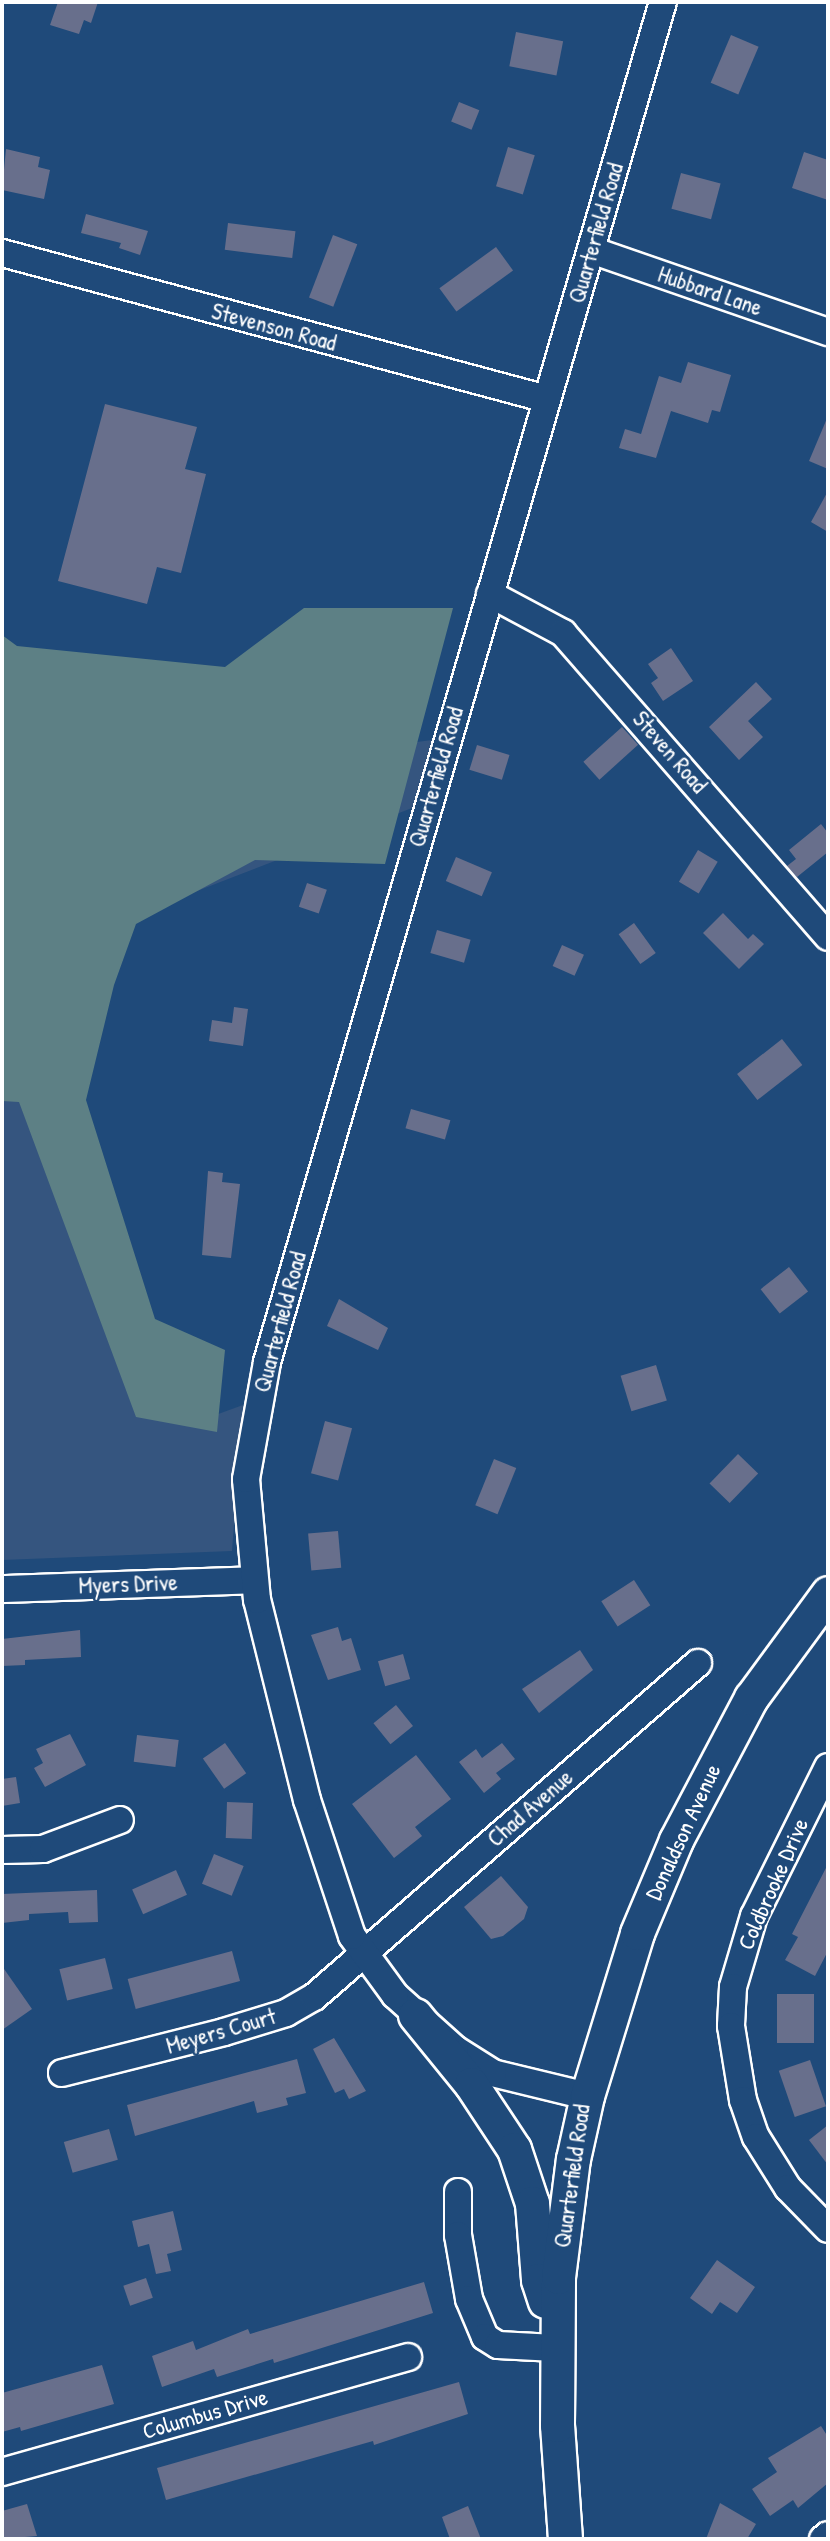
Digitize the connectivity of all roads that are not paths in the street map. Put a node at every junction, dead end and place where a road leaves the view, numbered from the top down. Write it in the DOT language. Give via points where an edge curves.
graph roads {
  1 [pos="663,2"];
  2 [pos="591,250"];
  3 [pos="2,253"];
  4 [pos="828,332"];
  5 [pos="547,399"];
  6 [pos="490,594"];
  7 [pos="828,937"];
  8 [pos="254,1580"];
  9 [pos="2,1589"];
  10 [pos="828,1593"];
  11 [pos="698,1663"];
  12 [pos="828,1767"];
  13 [pos="120,1821"];
  14 [pos="2,1850"];
  15 [pos="362,1953"];
  16 [pos="415,2015"];
  17 [pos="62,2073"];
  18 [pos="587,2096"];
  19 [pos="458,2192"];
  20 [pos="828,2229"];
  21 [pos="556,2339"];
  22 [pos="408,2357"];
  23 [pos="2,2472"];
  24 [pos="828,2535"];
  25 [pos="565,2539"];
  26 [pos="822,2539"];
  1 -- 2 [label="street, Quarterfield Road"];
  2 -- 4 [label="street, Hubbard Lane"];
  2 -- 5 [label="street, Quarterfield Road"];
  3 -- 5 [label="street, Stevenson Road"];
  5 -- 6 [label="street, Quarterfield Road"];
  6 -- 7 [label="street, Steven Road" via="563,633"];
  6 -- 8 [label="street, Quarterfield Road" via="267,1362 246,1479"];
  8 -- 9 [label="street, Myers Drive"];
  8 -- 15 [label="street, Quarterfield Road" via="307,1800 344,1918"];
  10 -- 18 [label="main road, Donaldson Avenue" via="751,1698 676,1840 637,1933"];
  11 -- 15 [label="street, Chad Avenue"];
  12 -- 20 [label="street, Coldbrooke Drive" via="754,1916 733,1987 731,2026 743,2100 756,2137 788,2188"];
  13 -- 14 [label="street" via="43,1849"];
  15 -- 16 [label="street, Quarterfield Road"];
  15 -- 17 [label="street, Meyers Court" via="340,1977 286,2013"];
  16 -- 18 [label="street, Quarterfield Road" via="493,2073"];
  16 -- 21 [label="main road" via="499,2123 525,2172 536,2233 538,2280"];
  18 -- 21 [label="main road, Quarterfield Road" via="564,2222"];
  19 -- 21 [label="street" via="458,2235 469,2299 485,2336 498,2345"];
  21 -- 25 [label="main road, Quarterfield Road"];
  22 -- 23 [label="street, Columbus Drive"];
  24 -- 26 [label="street"];
}
